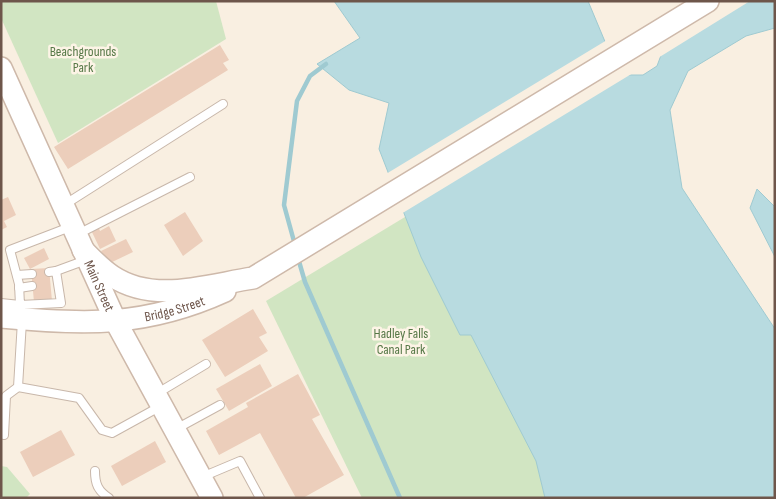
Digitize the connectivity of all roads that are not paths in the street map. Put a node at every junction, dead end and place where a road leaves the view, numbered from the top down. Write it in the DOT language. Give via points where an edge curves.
graph roads {
  1 [pos="708,1"];
  2 [pos="1,68"];
  3 [pos="223,104"];
  4 [pos="190,177"];
  5 [pos="63,206"];
  6 [pos="80,242"];
  7 [pos="32,274"];
  8 [pos="17,275"];
  9 [pos="252,278"];
  10 [pos="59,284"];
  11 [pos="50,285"];
  12 [pos="32,286"];
  13 [pos="19,288"];
  14 [pos="1,303"];
  15 [pos="21,312"];
  16 [pos="1,318"];
  17 [pos="116,322"];
  18 [pos="206,364"];
  19 [pos="18,387"];
  20 [pos="158,400"];
  21 [pos="220,405"];
  22 [pos="174,430"];
  23 [pos="4,435"];
  24 [pos="95,471"];
  25 [pos="201,478"];
  26 [pos="109,498"];
  27 [pos="212,498"];
  28 [pos="260,498"];
  1 -- 9 [label="main road, Bridge Street"];
  2 -- 5 [label="main road, Main Street"];
  3 -- 5 [label="lane"];
  4 -- 6 [label="lane"];
  5 -- 6 [label="main road, Main Street"];
  6 -- 8 [label="lane" via="10,250"];
  6 -- 9 [label="main road" via="112,276 150,290 186,290"];
  6 -- 10 [label="lane" via="53,272"];
  6 -- 17 [label="main road, Main Street"];
  7 -- 8 [label="lane"];
  8 -- 13 [label="lane"];
  9 -- 17 [label="main road, Bridge Street" via="185,307"];
  10 -- 11 [label="lane"];
  10 -- 15 [label="lane" via="61,303"];
  12 -- 13 [label="lane"];
  13 -- 15 [label="lane"];
  14 -- 15 [label="lane"];
  15 -- 16 [label="main road, Bridge Street"];
  15 -- 17 [label="main road, Bridge Street" via="75,322"];
  15 -- 19 [label="lane"];
  17 -- 20 [label="main road, Main Street"];
  18 -- 20 [label="lane"];
  19 -- 20 [label="lane" via="79,398 102,430 112,433"];
  19 -- 23 [label="lane" via="6,396"];
  20 -- 22 [label="main road, Main Street"];
  21 -- 22 [label="lane"];
  22 -- 25 [label="main road, Main Street"];
  24 -- 26 [label="lane" via="95,483"];
  25 -- 27 [label="main road, Main Street"];
  25 -- 28 [label="lane" via="240,461"];
}
